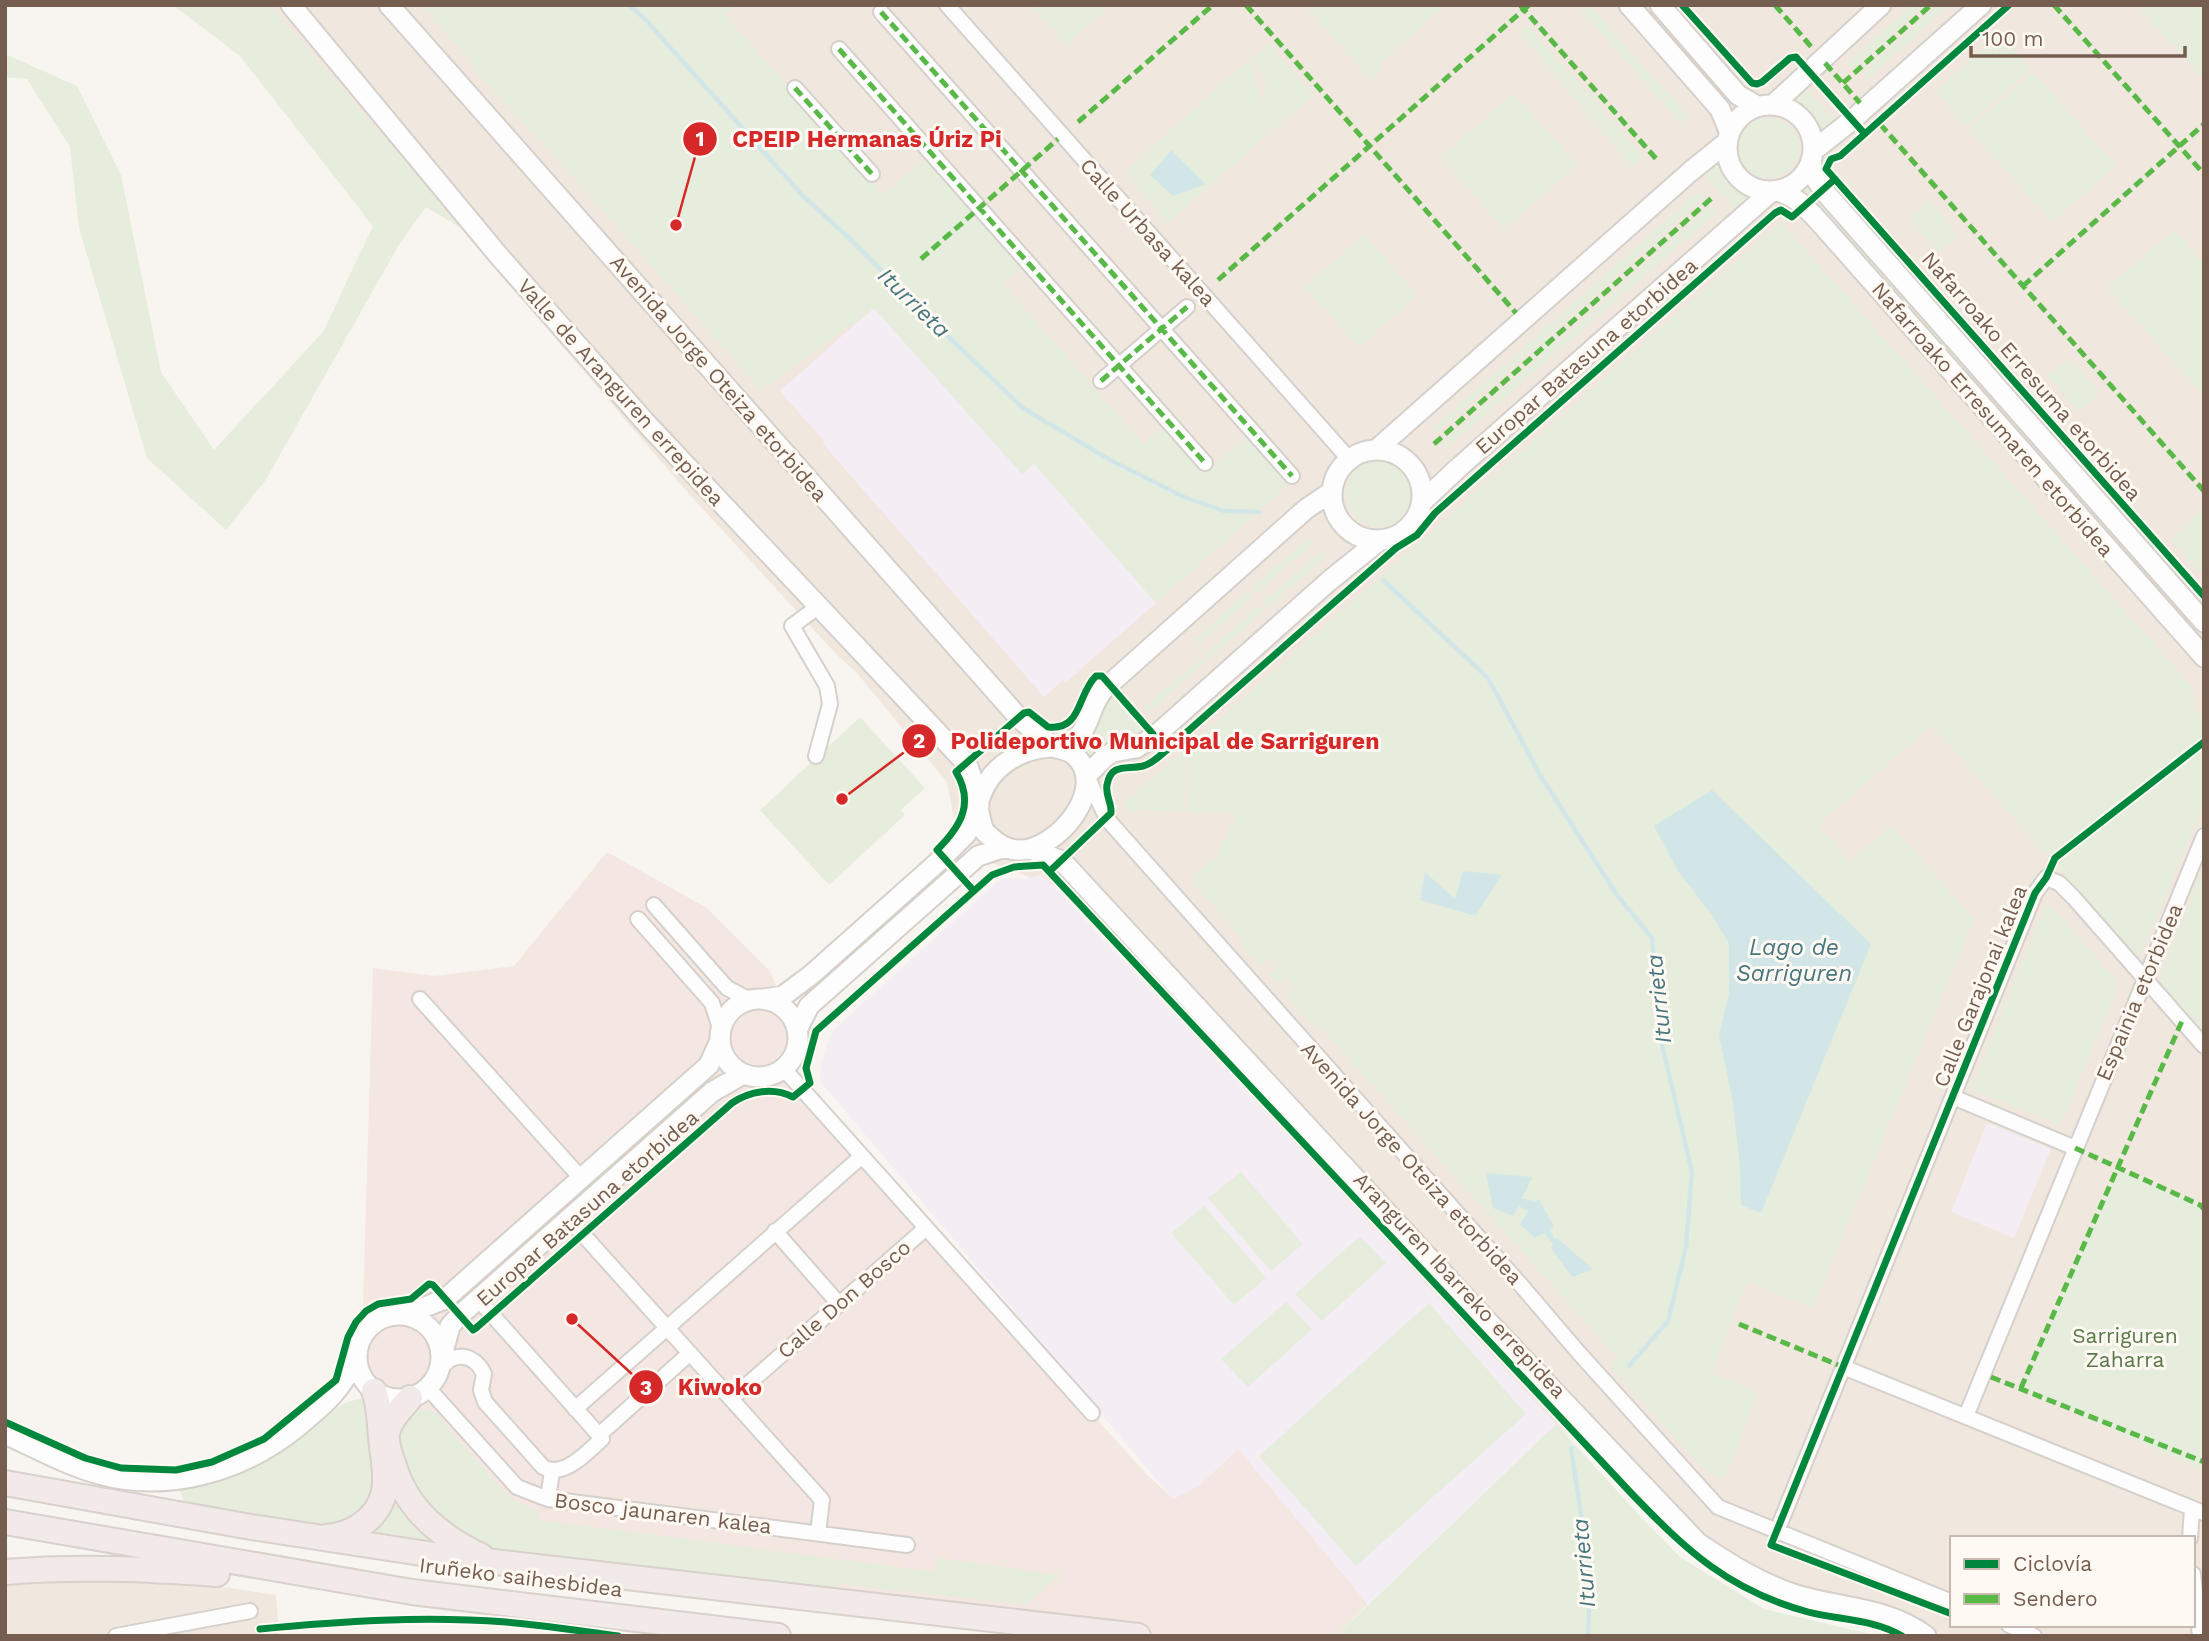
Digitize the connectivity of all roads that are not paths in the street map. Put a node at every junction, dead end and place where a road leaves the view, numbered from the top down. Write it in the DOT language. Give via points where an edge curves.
graph roads {
  1 [pos="290,5"];
  2 [pos="389,5"];
  3 [pos="947,5"];
  4 [pos="1629,5"];
  5 [pos="1660,5"];
  6 [pos="1881,5"];
  7 [pos="1981,5"];
  8 [pos="881,12"];
  9 [pos="839,49"];
  10 [pos="795,88"];
  11 [pos="1765,105"];
  12 [pos="1728,136"];
  13 [pos="1812,156"];
  14 [pos="872,174"];
  15 [pos="1774,191"];
  16 [pos="1187,307"];
  17 [pos="1161,329"];
  18 [pos="1119,366"];
  19 [pos="1101,381"];
  20 [pos="1377,449"];
  21 [pos="1349,459"];
  22 [pos="1205,463"];
  23 [pos="1292,476"];
  24 [pos="1331,492"];
  25 [pos="1421,503"];
  26 [pos="1380,540"];
  27 [pos="816,604"];
  28 [pos="2204,622"];
  29 [pos="2204,657"];
  30 [pos="1019,718"];
  31 [pos="1053,747"];
  32 [pos="816,756"];
  33 [pos="967,764"];
  34 [pos="1003,765"];
  35 [pos="1087,775"];
  36 [pos="979,802"];
  37 [pos="1107,819"];
  38 [pos="1067,825"];
  39 [pos="2204,836"];
  40 [pos="1005,847"];
  41 [pos="1030,849"];
  42 [pos="1062,861"];
  43 [pos="654,905"];
  44 [pos="638,919"];
  45 [pos="2144,978"];
  46 [pos="420,999"];
  47 [pos="757,1000"];
  48 [pos="797,1030"];
  49 [pos="720,1036"];
  50 [pos="2204,1046"];
  51 [pos="784,1069"];
  52 [pos="743,1074"];
  53 [pos="1953,1097"];
  54 [pos="2075,1148"];
  55 [pos="862,1156"];
  56 [pos="581,1178"];
  57 [pos="569,1219"];
  58 [pos="926,1228"];
  59 [pos="775,1231"];
  60 [pos="478,1299"];
  61 [pos="839,1304"];
  62 [pos="405,1315"];
  63 [pos="668,1329"];
  64 [pos="690,1353"];
  65 [pos="357,1355"];
  66 [pos="1843,1367"];
  67 [pos="430,1378"];
  68 [pos="372,1390"];
  69 [pos="332,1398"];
  70 [pos="731,1399"];
  71 [pos="575,1409"];
  72 [pos="1092,1413"];
  73 [pos="1966,1416"];
  74 [pos="5,1434"];
  75 [pos="599,1435"];
  76 [pos="552,1471"];
  77 [pos="5,1483"];
  78 [pos="5,1493"];
  79 [pos="548,1499"];
  80 [pos="2198,1511"];
  81 [pos="5,1522"];
  82 [pos="1777,1531"];
  83 [pos="818,1533"];
  84 [pos="306,1536"];
  85 [pos="2191,1536"];
  86 [pos="908,1545"];
  87 [pos="493,1563"];
  88 [pos="5,1572"];
  89 [pos="412,1592"];
  90 [pos="2195,1592"];
  91 [pos="1950,1601"];
  92 [pos="250,1611"];
  93 [pos="2014,1627"];
  94 [pos="116,1636"];
  95 [pos="778,1636"];
  96 [pos="1041,1636"];
  97 [pos="1138,1636"];
  98 [pos="1926,1636"];
  99 [pos="2034,1636"];
  100 [pos="2200,1636"];
  1 -- 27 [label="street, Valle de Aranguren errepidea" via="544,308"];
  2 -- 30 [label="street, Avenida Jorge Oteiza etorbidea"];
  3 -- 21 [label="street, Calle Urbasa kalea"];
  4 -- 12 [label="street, Nafarroako Erresumaren etorbidea" via="1720,109"];
  5 -- 11 [label="street, Nafarroako Erresumaren etorbidea" via="1738,95"];
  6 -- 11 [label="street"];
  7 -- 13 [label="street"];
  8 -- 17 [label="street"];
  9 -- 18 [label="street"];
  10 -- 14 [label="street"];
  11 -- 12 [label="street" via="1742,114"];
  11 -- 13 [label="street, Nafarroako Erresumaren etorbidea" via="1788,108 1801,117 1812,138"];
  12 -- 15 [label="street, Nafarroako Erresumaren etorbidea" via="1729,162 1738,179 1753,188"];
  12 -- 20 [label="street"];
  13 -- 15 [label="street" via="1799,180"];
  13 -- 28 [label="street, Nafarroako Erresumaren etorbidea" via="1820,186"];
  15 -- 25 [label="street, Europar Batasuna etorbidea"];
  15 -- 29 [label="street, Nafarroako Erresumaren etorbidea" via="1790,195 1823,226"];
  16 -- 17 [label="street, Calle Urbasa kalea"];
  17 -- 18 [label="street, Calle Urbasa kalea"];
  17 -- 23 [label="street"];
  18 -- 19 [label="street, Calle Urbasa kalea"];
  18 -- 22 [label="street"];
  20 -- 21 [label="street"];
  20 -- 25 [label="street" via="1402,457 1411,466 1422,490"];
  21 -- 24 [label="street" via="1340,468"];
  24 -- 26 [label="street" via="1336,514 1351,532"];
  24 -- 31 [label="street" via="1113,680 1096,699 1083,732"];
  25 -- 26 [label="street" via="1407,529"];
  26 -- 35 [label="street" via="1155,736 1136,748 1113,752"];
  27 -- 32 [label="street" via="792,626 827,685 830,704"];
  27 -- 33 [label="street, Valle de Aranguren errepidea"];
  30 -- 31 [label="street, Avenida Jorge Oteiza etorbidea"];
  30 -- 34 [label="street" via="1021,745"];
  31 -- 34 [label="street" via="1034,748"];
  31 -- 35 [label="street" via="1072,752"];
  33 -- 34 [label="street"];
  33 -- 36 [label="street"];
  34 -- 36 [label="street"];
  35 -- 37 [label="street, Avenida Jorge Oteiza etorbidea"];
  35 -- 38 [label="street" via="1083,799"];
  36 -- 40 [label="street" via="984,831"];
  36 -- 47 [label="street" via="967,834 938,862 796,987 783,996"];
  37 -- 38 [label="street" via="1093,814"];
  37 -- 82 [label="street, Avenida Jorge Oteiza etorbidea" via="1718,1507"];
  38 -- 41 [label="street"];
  38 -- 42 [label="street"];
  39 -- 45 [label="street, Espainia etorbidea"];
  40 -- 41 [label="street"];
  40 -- 48 [label="street" via="978,856 808,1006"];
  41 -- 42 [label="street"];
  42 -- 98 [label="street, Aranguren Ibarreko errepidea" via="1698,1543 1766,1584 1826,1603 1891,1615"];
  43 -- 47 [label="street" via="727,988"];
  44 -- 49 [label="street" via="712,1003"];
  45 -- 50 [label="street, Calle Garajonai kalea"];
  45 -- 53 [label="street, Calle Garajonai kalea" via="2074,898 2046,878 2035,893"];
  45 -- 54 [label="street, Espainia etorbidea"];
  46 -- 56 [label="street, Europar Batasuna etorbidea"];
  47 -- 48 [label="street" via="785,1009"];
  47 -- 49 [label="street" via="737,1005 728,1013"];
  48 -- 51 [label="street" via="796,1051"];
  49 -- 52 [label="street" via="723,1056"];
  49 -- 56 [label="street, Europar Batasuna etorbidea" via="709,1065"];
  51 -- 52 [label="street" via="764,1077"];
  51 -- 55 [label="street"];
  52 -- 57 [label="street, Europar Batasuna etorbidea" via="712,1092"];
  53 -- 54 [label="street"];
  53 -- 66 [label="street, Calle Garajonai kalea"];
  54 -- 73 [label="street, Espainia etorbidea"];
  55 -- 58 [label="street"];
  55 -- 59 [label="street"];
  56 -- 62 [label="street, Europar Batasuna etorbidea" via="445,1299"];
  57 -- 60 [label="street, Europar Batasuna etorbidea"];
  57 -- 63 [label="street"];
  58 -- 61 [label="street, Calle Don Bosco"];
  58 -- 72 [label="street"];
  59 -- 61 [label="street"];
  59 -- 63 [label="street"];
  60 -- 67 [label="street, Europar Batasuna etorbidea" via="450,1326"];
  60 -- 71 [label="street"];
  61 -- 70 [label="street, Calle Don Bosco"];
  62 -- 65 [label="street" via="377,1321 363,1336"];
  62 -- 67 [label="street" via="434,1334"];
  63 -- 64 [label="street"];
  63 -- 71 [label="street"];
  64 -- 70 [label="street"];
  64 -- 75 [label="street"];
  65 -- 68 [label="street" via="361,1376"];
  65 -- 69 [label="street"];
  66 -- 73 [label="street"];
  66 -- 82 [label="street, Calle Garajonai kalea"];
  67 -- 68 [label="street" via="386,1397"];
  67 -- 76 [label="street" via="454,1357 474,1360 484,1374 481,1390 485,1402 543,1467"];
  67 -- 79 [label="street, Bosco jaunaren kalea" via="517,1487"];
  67 -- 87 [label="highway" via="393,1419 387,1433 389,1450 404,1494 437,1530"];
  68 -- 69 [label="street"];
  68 -- 84 [label="highway" via="381,1416 386,1477 380,1504 368,1521 353,1530 338,1536"];
  69 -- 74 [label="street" via="286,1436 250,1458 218,1471 172,1480 101,1474"];
  70 -- 83 [label="street" via="822,1500"];
  71 -- 75 [label="street"];
  73 -- 80 [label="street"];
  75 -- 76 [label="street" via="602,1439 590,1449 562,1470"];
  76 -- 79 [label="street"];
  77 -- 84 [label="highway"];
  78 -- 96 [label="highway, Iruñeko saihesbidea" via="221,1534 451,1570"];
  79 -- 83 [label="street, Bosco jaunaren kalea"];
  80 -- 85 [label="street"];
  81 -- 89 [label="highway, Iruñeko saihesbidea"];
  82 -- 91 [label="street"];
  83 -- 86 [label="street, Bosco jaunaren kalea"];
  84 -- 87 [label="highway"];
  87 -- 97 [label="highway"];
  88 -- 89 [label="highway" via="146,1569 243,1577 344,1593"];
  89 -- 95 [label="highway, Iruñeko saihesbidea"];
  90 -- 100 [label="street"];
  92 -- 94 [label="street"];
  93 -- 99 [label="street"];
}
